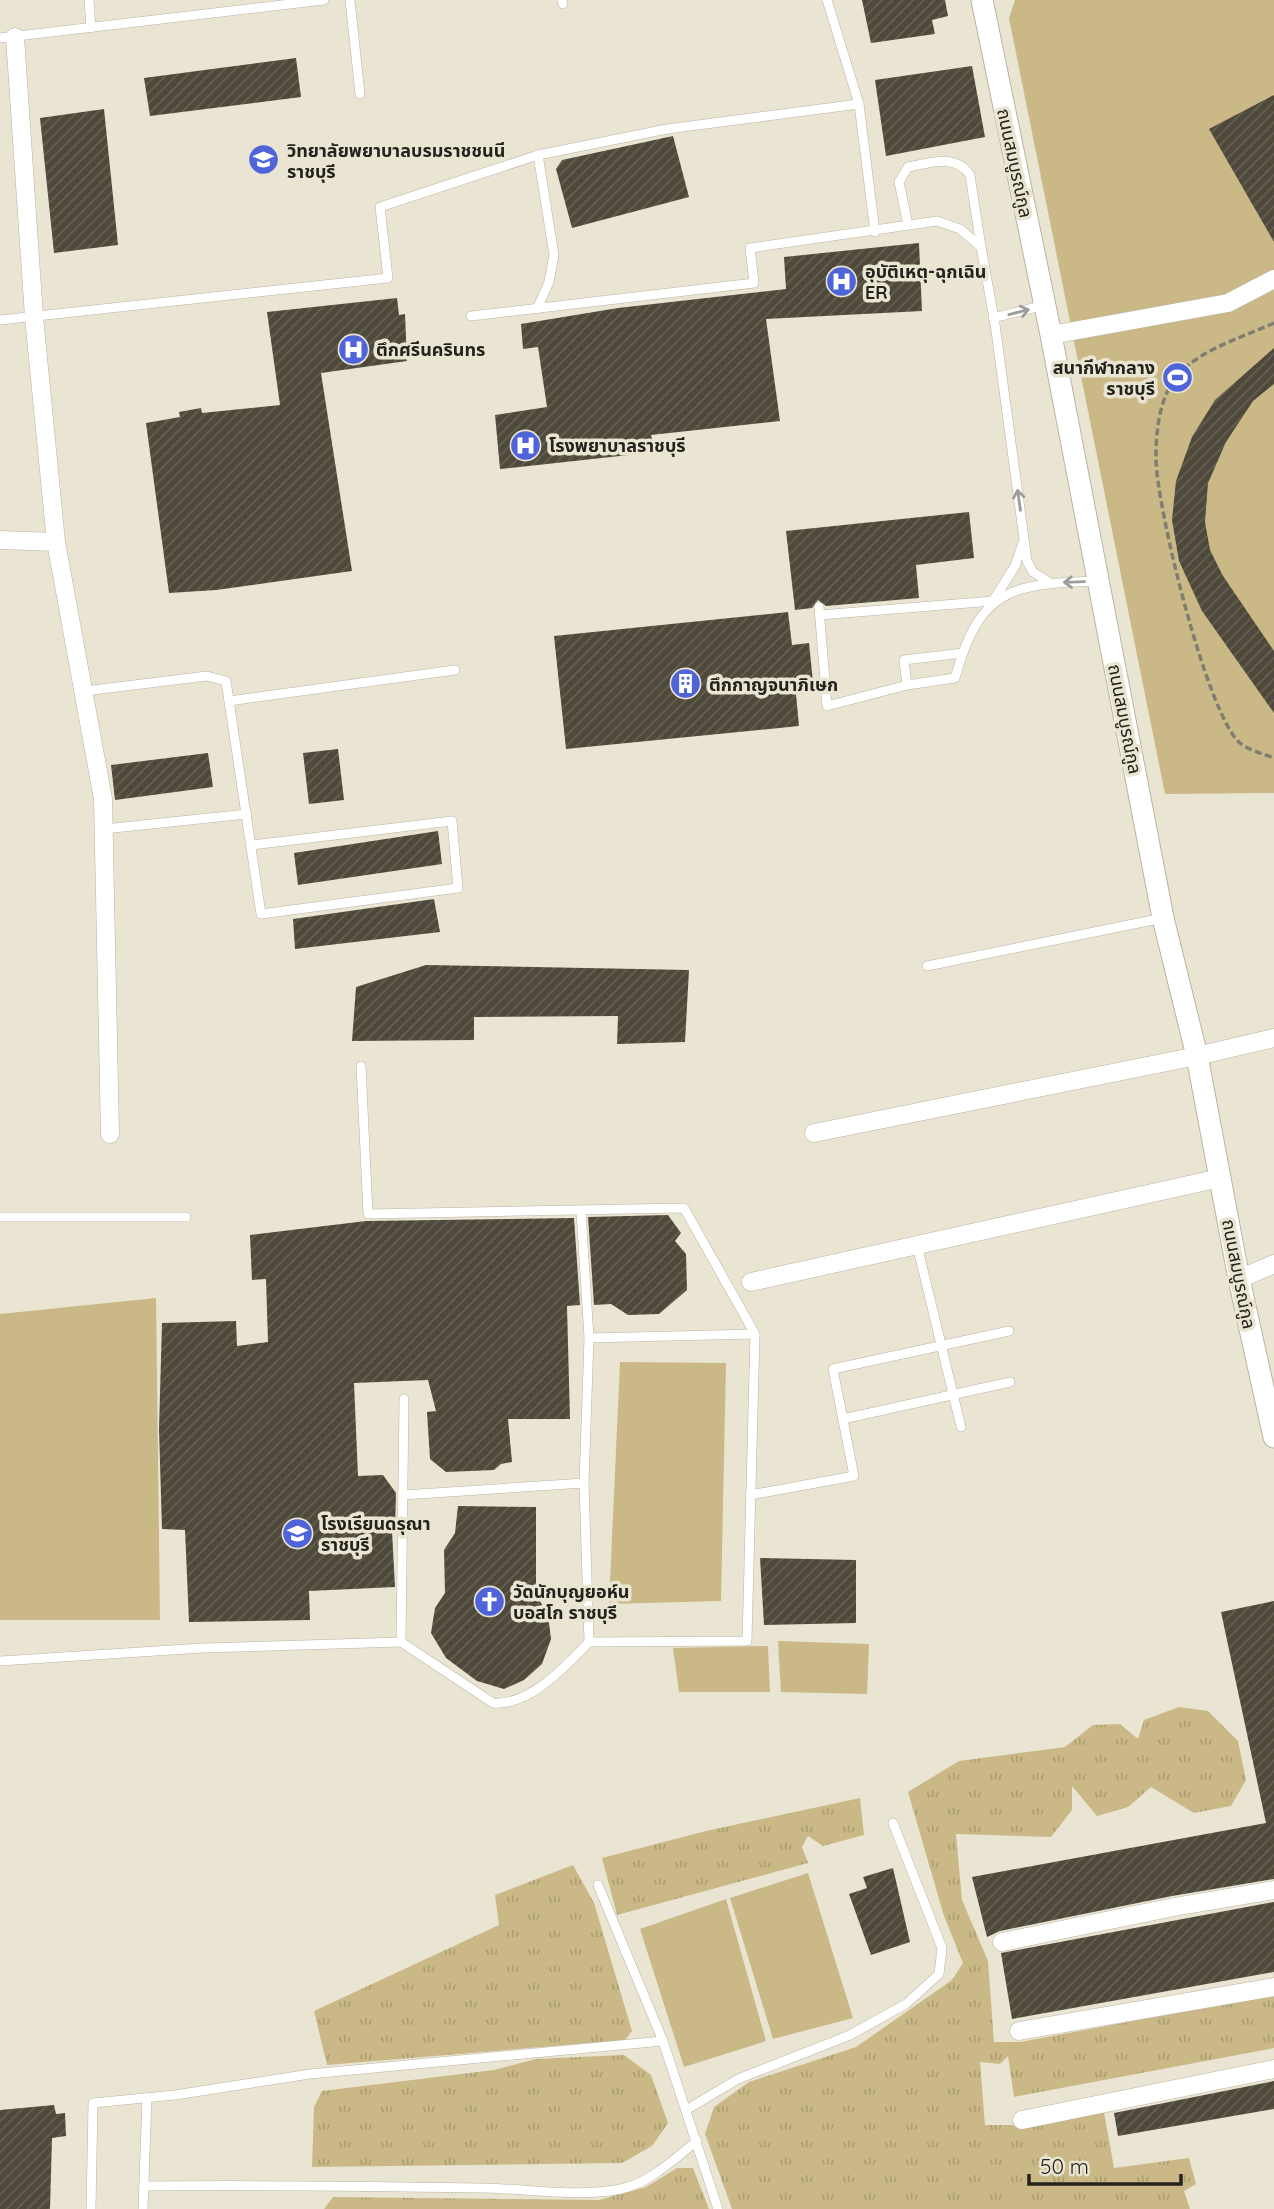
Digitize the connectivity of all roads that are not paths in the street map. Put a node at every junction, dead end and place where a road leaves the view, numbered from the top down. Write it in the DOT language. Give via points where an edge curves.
graph roads {
  1 [pos="89,0"];
  2 [pos="324,0"];
  3 [pos="350,0"];
  4 [pos="827,0"];
  5 [pos="982,0"];
  6 [pos="91,28"];
  7 [pos="7,38"];
  8 [pos="360,94"];
  9 [pos="859,104"];
  10 [pos="538,155"];
  11 [pos="908,225"];
  12 [pos="875,232"];
  13 [pos="981,247"];
  14 [pos="1274,279"];
  15 [pos="1045,305"];
  16 [pos="537,309"];
  17 [pos="471,316"];
  18 [pos="34,317"];
  19 [pos="993,318"];
  20 [pos="0,320"];
  21 [pos="1051,335"];
  22 [pos="1024,539"];
  23 [pos="0,540"];
  24 [pos="56,542"];
  25 [pos="1099,581"];
  26 [pos="1049,582"];
  27 [pos="993,601"];
  28 [pos="962,653"];
  29 [pos="455,670"];
  30 [pos="907,685"];
  31 [pos="85,691"];
  32 [pos="229,701"];
  33 [pos="247,814"];
  34 [pos="104,829"];
  35 [pos="251,845"];
  36 [pos="1163,918"];
  37 [pos="926,966"];
  38 [pos="1274,1038"];
  39 [pos="1197,1056"];
  40 [pos="361,1066"];
  41 [pos="814,1133"];
  42 [pos="110,1134"];
  43 [pos="1220,1178"];
  44 [pos="581,1211"];
  45 [pos="0,1217"];
  46 [pos="186,1217"];
  47 [pos="917,1245"];
  48 [pos="1274,1264"];
  49 [pos="1239,1279"];
  50 [pos="751,1282"];
  51 [pos="1009,1331"];
  52 [pos="755,1334"];
  53 [pos="589,1338"];
  54 [pos="942,1345"];
  55 [pos="1010,1382"];
  56 [pos="955,1395"];
  57 [pos="404,1399"];
  58 [pos="843,1419"];
  59 [pos="961,1427"];
  60 [pos="1274,1437"];
  61 [pos="584,1483"];
  62 [pos="402,1495"];
  63 [pos="750,1495"];
  64 [pos="401,1642"];
  65 [pos="589,1642"];
  66 [pos="0,1661"];
  67 [pos="893,1823"];
  68 [pos="598,1885"];
  69 [pos="1274,1890"];
  70 [pos="1002,1942"];
  71 [pos="1274,1987"];
  72 [pos="1019,2031"];
  73 [pos="663,2042"];
  74 [pos="1274,2069"];
  75 [pos="148,2098"];
  76 [pos="686,2110"];
  77 [pos="1022,2120"];
  78 [pos="697,2141"];
  79 [pos="144,2186"];
  80 [pos="92,2209"];
  81 [pos="143,2209"];
  82 [pos="718,2209"];
  1 -- 6 [label="lane"];
  2 -- 6 [label="lane"];
  3 -- 8 [label="lane"];
  4 -- 9 [label="lane"];
  5 -- 15 [label="street, ถนนสมบูรณ์กูล"];
  6 -- 7 [label="lane"];
  7 -- 18 [label="street"];
  9 -- 10 [label="lane" via="667,129"];
  9 -- 12 [label="lane"];
  10 -- 16 [label="lane" via="554,255"];
  10 -- 18 [label="lane" via="380,207 388,278"];
  11 -- 12 [label="lane"];
  11 -- 13 [label="lane" via="937,221 960,229"];
  11 -- 13 [label="lane" via="899,182 908,167 950,160 963,165 970,175"];
  12 -- 16 [label="lane" via="750,248 754,283"];
  13 -- 19 [label="lane"];
  14 -- 21 [label="street" via="1228,303"];
  19 -- 15 [label="lane, one-way"];
  15 -- 21 [label="street, ถนนสมบูรณ์กูล"];
  16 -- 17 [label="lane"];
  18 -- 20 [label="lane"];
  18 -- 24 [label="street"];
  22 -- 19 [label="lane, one-way"];
  21 -- 25 [label="street, ถนนสมบูรณ์กูล"];
  22 -- 26 [label="lane" via="1032,572"];
  22 -- 27 [label="lane" via="1015,566"];
  23 -- 24 [label="street"];
  24 -- 31 [label="street"];
  25 -- 26 [label="lane, one-way"];
  25 -- 36 [label="street, ถนนสมบูรณ์กูล"];
  26 -- 27 [label="lane"];
  27 -- 28 [label="lane"];
  27 -- 30 [label="lane" via="820,611 827,706"];
  28 -- 30 [label="lane" via="956,678"];
  28 -- 30 [label="lane" via="904,660"];
  29 -- 32 [label="lane"];
  31 -- 32 [label="lane" via="208,676 226,681"];
  31 -- 34 [label="street"];
  32 -- 33 [label="lane"];
  33 -- 34 [label="lane"];
  33 -- 35 [label="lane"];
  34 -- 42 [label="street"];
  35 -- 35 [label="lane" via="452,821 458,888 261,914"];
  36 -- 37 [label="lane"];
  36 -- 39 [label="street, ถนนสมบูรณ์กูล"];
  38 -- 39 [label="street"];
  39 -- 41 [label="street"];
  39 -- 43 [label="street, ถนนสมบูรณ์กูล"];
  40 -- 44 [label="lane" via="368,1214"];
  43 -- 47 [label="street"];
  43 -- 49 [label="street, ถนนสมบูรณ์กูล"];
  44 -- 52 [label="lane" via="684,1208"];
  44 -- 53 [label="lane"];
  45 -- 46 [label="lane"];
  47 -- 50 [label="street"];
  47 -- 54 [label="lane"];
  48 -- 49 [label="street"];
  49 -- 60 [label="street, ถนนสมบูรณ์กูล"];
  51 -- 54 [label="lane"];
  52 -- 53 [label="lane"];
  52 -- 63 [label="lane"];
  53 -- 61 [label="lane"];
  54 -- 56 [label="lane"];
  54 -- 58 [label="lane" via="833,1369"];
  55 -- 56 [label="lane"];
  56 -- 58 [label="lane"];
  56 -- 59 [label="lane"];
  57 -- 62 [label="lane"];
  58 -- 63 [label="lane" via="854,1475"];
  61 -- 62 [label="lane"];
  61 -- 65 [label="lane"];
  62 -- 64 [label="lane"];
  63 -- 65 [label="lane" via="747,1641"];
  64 -- 65 [label="lane" via="493,1703 506,1704 520,1700"];
  64 -- 66 [label="lane"];
  67 -- 76 [label="lane" via="942,1948 939,1974 906,2004 850,2035 738,2079"];
  68 -- 73 [label="lane"];
  69 -- 70 [label="street"];
  71 -- 72 [label="street"];
  73 -- 75 [label="lane" via="310,2074"];
  73 -- 76 [label="lane"];
  74 -- 77 [label="street"];
  75 -- 79 [label="lane"];
  75 -- 80 [label="lane" via="93,2103"];
  76 -- 78 [label="lane"];
  78 -- 79 [label="lane" via="652,2175 624,2188 596,2193 274,2184"];
  78 -- 82 [label="lane"];
  79 -- 81 [label="lane"];
}
